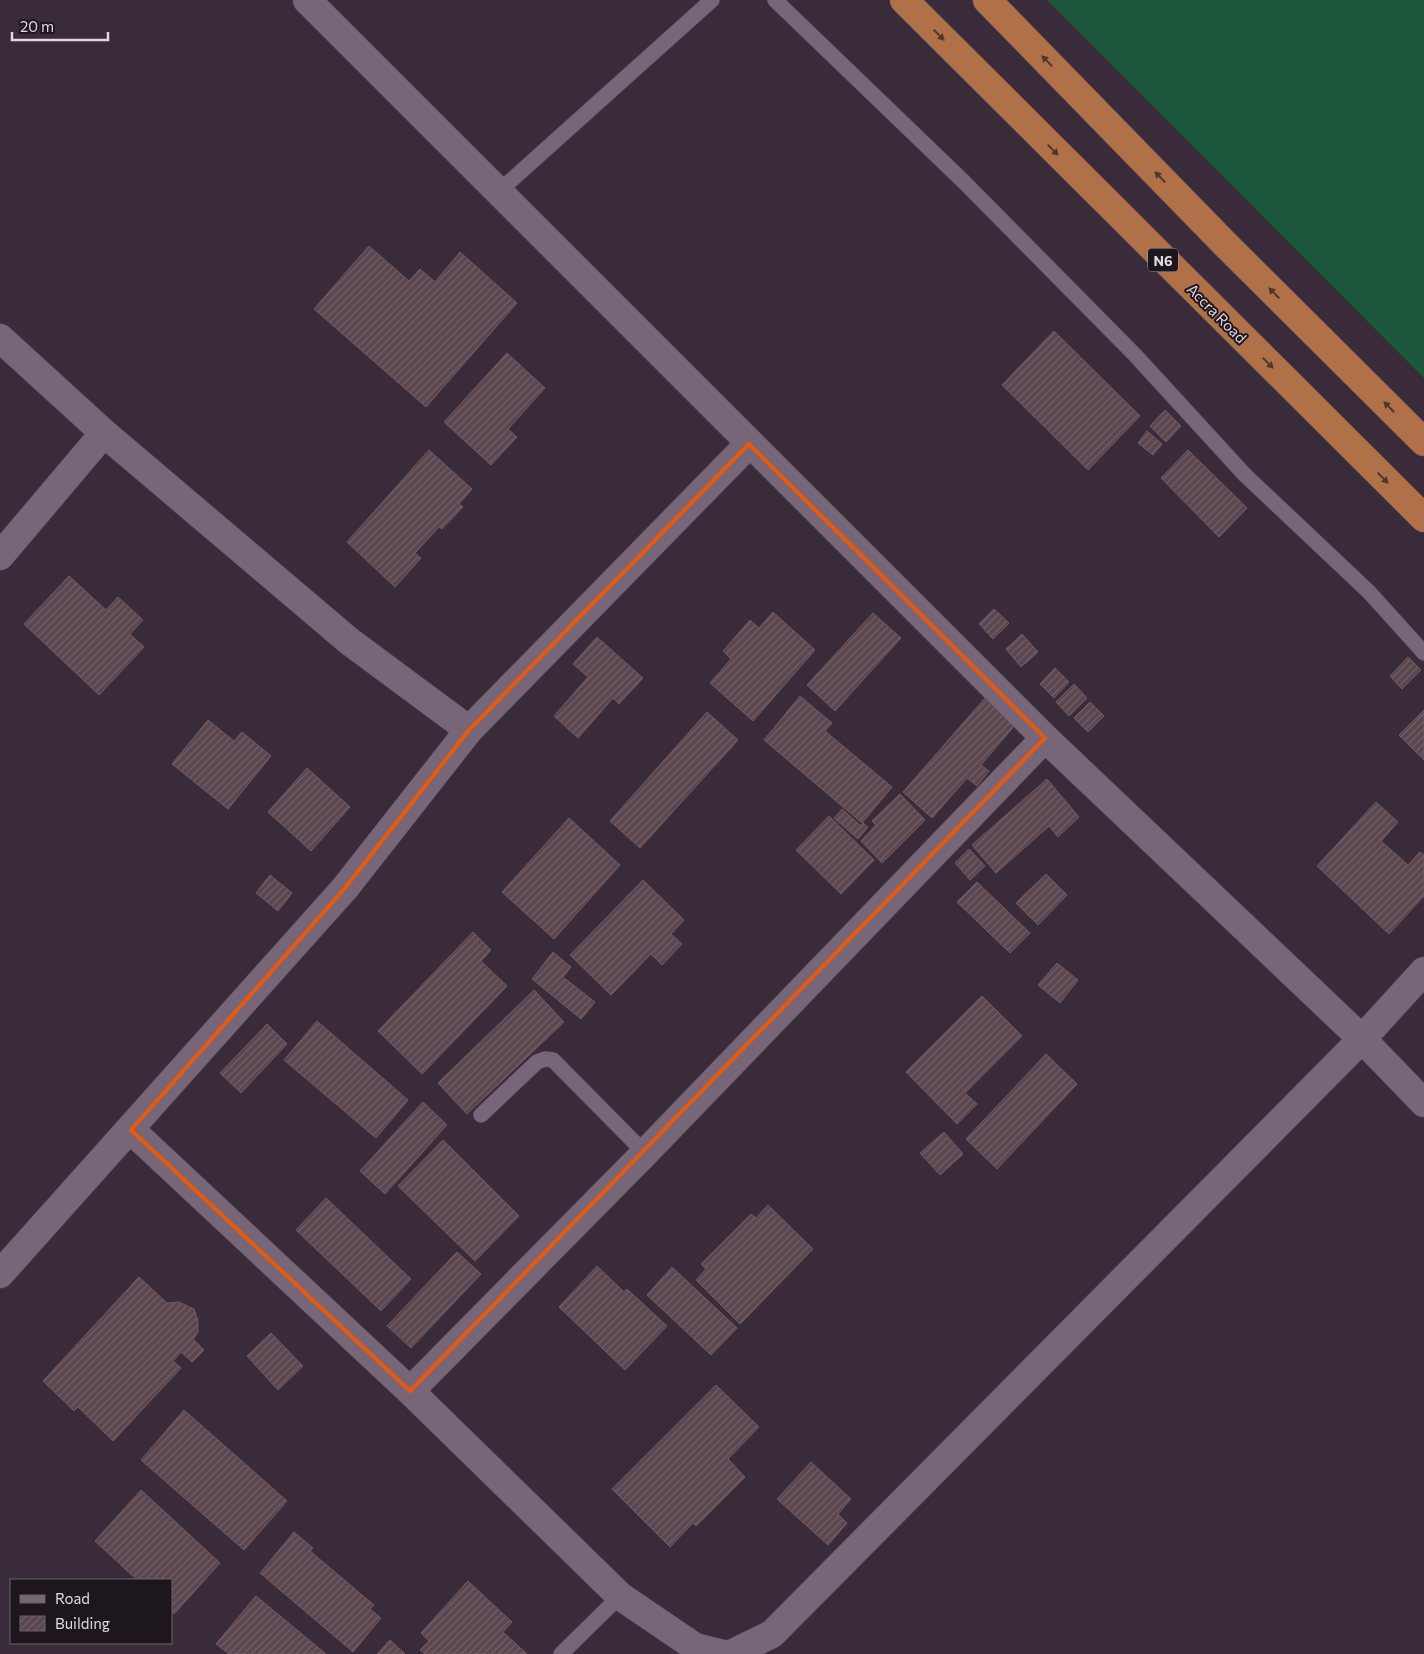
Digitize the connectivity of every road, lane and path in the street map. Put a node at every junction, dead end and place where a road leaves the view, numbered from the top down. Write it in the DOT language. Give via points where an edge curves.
graph roads {
  1 [pos="306,0"];
  2 [pos="712,0"];
  3 [pos="775,0"];
  4 [pos="904,0"];
  5 [pos="987,0"];
  6 [pos="497,193"];
  7 [pos="0,338"];
  8 [pos="104,433"];
  9 [pos="1424,442"];
  10 [pos="749,444"];
  11 [pos="1424,518"];
  12 [pos="0,556"];
  13 [pos="1424,652"];
  14 [pos="469,730"];
  15 [pos="1046,738"];
  16 [pos="1424,971"];
  17 [pos="1362,1039"];
  18 [pos="1424,1103"];
  19 [pos="481,1115"];
  20 [pos="131,1130"];
  21 [pos="645,1153"];
  22 [pos="0,1274"];
  23 [pos="410,1391"];
  24 [pos="620,1596"];
  25 [pos="561,1654"];
  26 [pos="724,1654"];
  27 [pos="731,1654"];
  1 -- 6 [label="street"];
  2 -- 6 [label="lane"];
  3 -- 13 [label="lane" via="964,182 1134,355 1245,475 1369,592"];
  4 -- 11 [label="highway, Accra Road / N6, one-way"];
  9 -- 5 [label="highway, one-way" via="1226,246"];
  6 -- 10 [label="street"];
  7 -- 8 [label="street"];
  8 -- 12 [label="street"];
  8 -- 14 [label="street" via="349,640"];
  10 -- 14 [label="street"];
  10 -- 15 [label="street"];
  14 -- 20 [label="street" via="345,888"];
  15 -- 17 [label="street"];
  15 -- 21 [label="street"];
  16 -- 17 [label="street"];
  17 -- 18 [label="street"];
  17 -- 27 [label="street" via="772,1634"];
  19 -- 21 [label="lane" via="537,1062 553,1060"];
  20 -- 22 [label="street"];
  20 -- 23 [label="street"];
  21 -- 23 [label="street"];
  23 -- 24 [label="street"];
  24 -- 25 [label="lane"];
  24 -- 26 [label="street" via="695,1647"];
}
